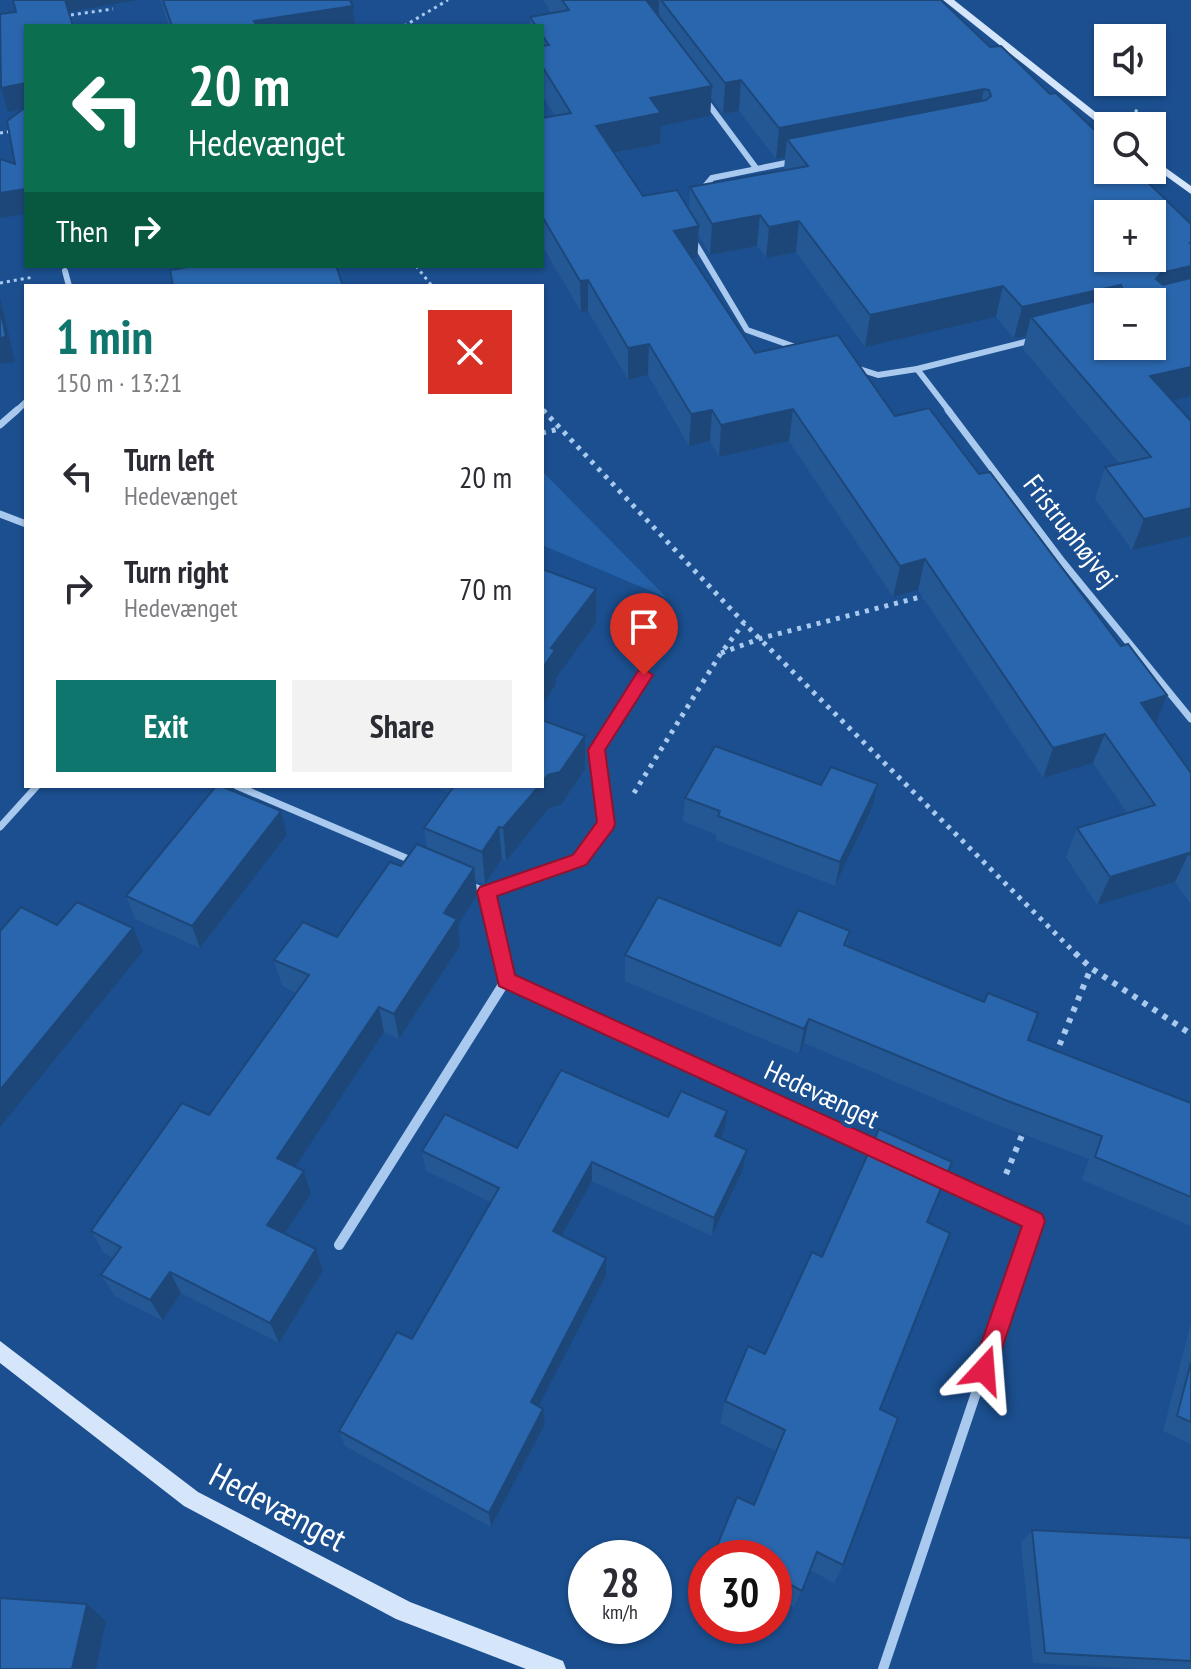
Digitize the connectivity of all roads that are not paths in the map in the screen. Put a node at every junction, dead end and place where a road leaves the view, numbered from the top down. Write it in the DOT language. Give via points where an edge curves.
graph roads {
  1 [pos="948,0"];
  2 [pos="702,96"];
  3 [pos="1094,115"];
  4 [pos="801,160"];
  5 [pos="756,168"];
  6 [pos="1166,172"];
  7 [pos="1191,191"];
  8 [pos="696,197"];
  9 [pos="687,228"];
  10 [pos="65,271"];
  11 [pos="68,284"];
  12 [pos="1035,340"];
  13 [pos="805,350"];
  14 [pos="849,365"];
  15 [pos="917,369"];
  16 [pos="24,404"];
  17 [pos="0,425"];
  18 [pos="0,514"];
  19 [pos="24,523"];
  20 [pos="644,675"];
  21 [pos="1191,719"];
  22 [pos="35,788"];
  23 [pos="242,788"];
  24 [pos="0,827"];
  25 [pos="428,867"];
  26 [pos="457,880"];
  27 [pos="486,892"];
  28 [pos="506,980"];
  29 [pos="894,1157"];
  30 [pos="923,1170"];
  31 [pos="339,1245"];
  32 [pos="0,1351"];
  33 [pos="555,1669"];
  34 [pos="883,1669"];
  1 -- 3 [label="street"];
  2 -- 5 [label="street"];
  4 -- 5 [label="street"];
  5 -- 8 [label="street" via="712,178"];
  6 -- 7 [label="street"];
  9 -- 13 [label="street" via="747,330"];
  10 -- 11 [label="street"];
  12 -- 15 [label="street"];
  14 -- 15 [label="street" via="878,375"];
  15 -- 21 [label="street, Fristruphøjvej" via="1062,561"];
  16 -- 17 [label="street"];
  18 -- 19 [label="street"];
  20 -- 27 [label="street" via="597,750 606,824 580,860"];
  22 -- 24 [label="street"];
  23 -- 25 [label="street"];
  26 -- 27 [label="street"];
  27 -- 28 [label="street"];
  28 -- 29 [label="street, Hedevænget"];
  28 -- 31 [label="street"];
  30 -- 34 [label="street" via="1034,1221"];
  32 -- 33 [label="street, Hedevænget" via="191,1499 404,1611"];
}
